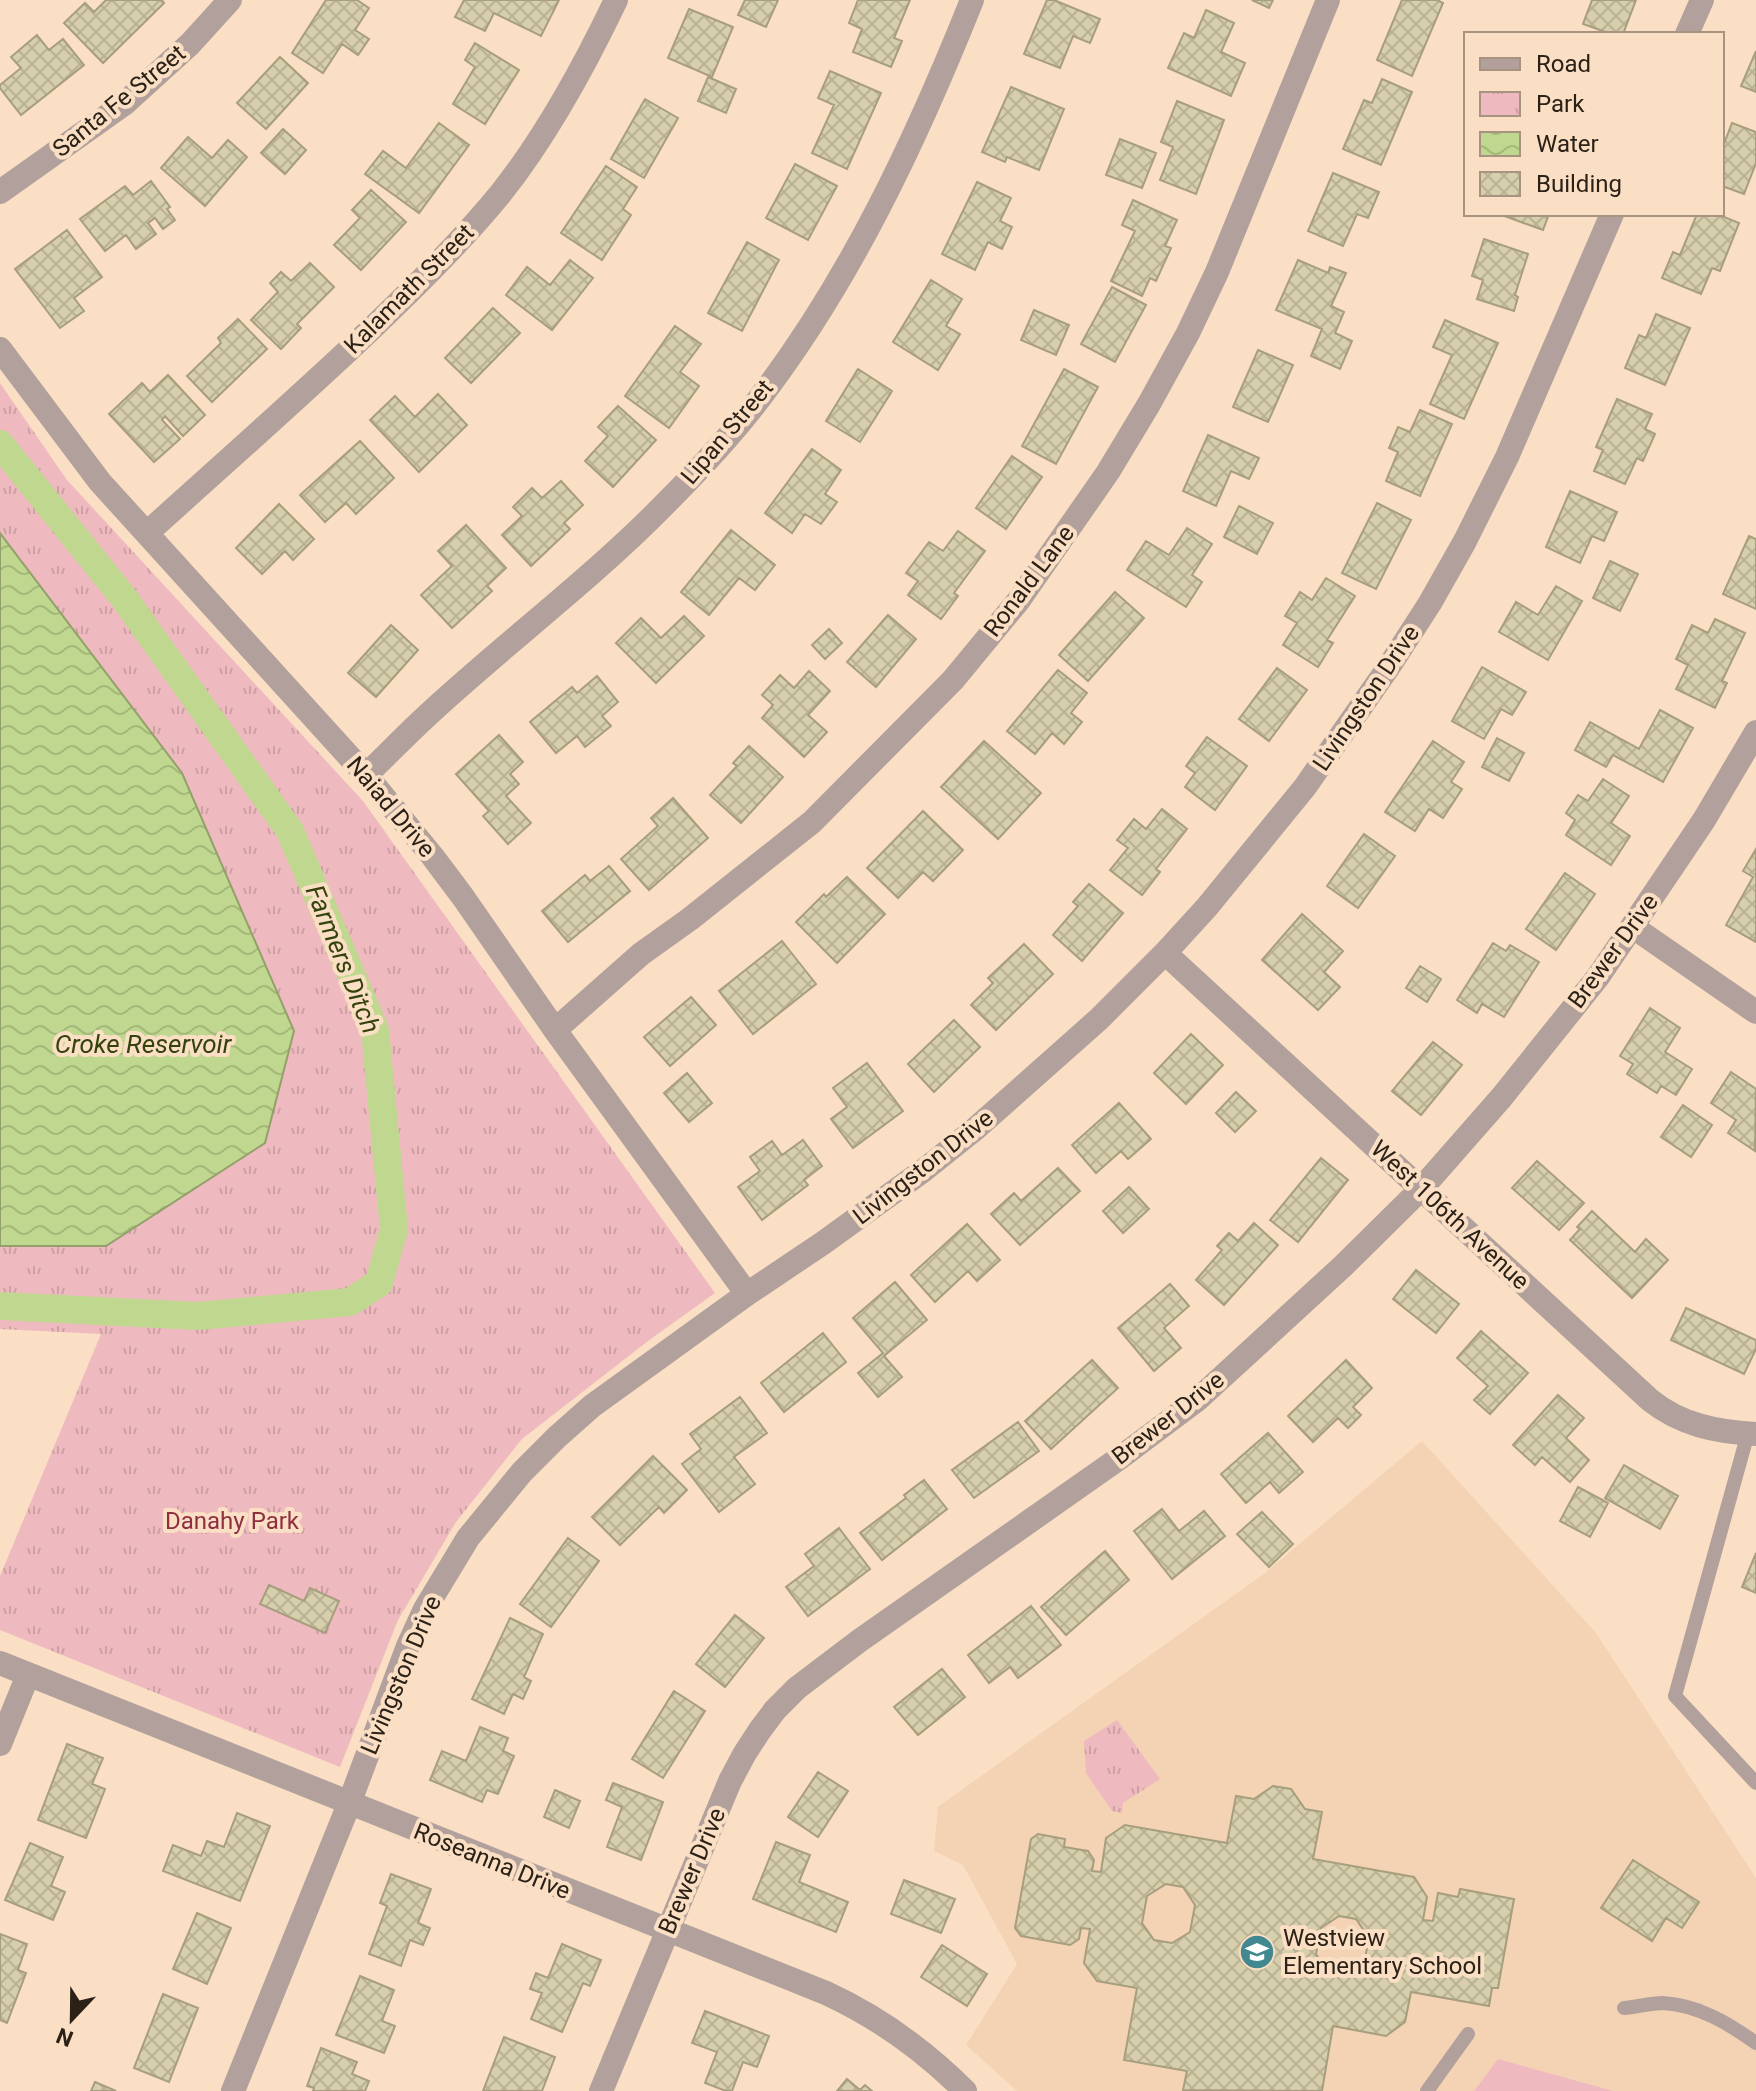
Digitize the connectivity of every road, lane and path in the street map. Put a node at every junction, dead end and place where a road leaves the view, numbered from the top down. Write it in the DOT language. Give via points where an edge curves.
graph roads {
  1 [pos="230,0"];
  2 [pos="616,0"];
  3 [pos="972,0"];
  4 [pos="1328,0"];
  5 [pos="1702,0"];
  6 [pos="1688,32"];
  7 [pos="0,192"];
  8 [pos="1611,216"];
  9 [pos="0,349"];
  10 [pos="147,533"];
  11 [pos="1756,732"];
  12 [pos="366,775"];
  13 [pos="1633,927"];
  14 [pos="1165,953"];
  15 [pos="1756,1012"];
  16 [pos="555,1030"];
  17 [pos="1422,1188"];
  18 [pos="747,1294"];
  19 [pos="1752,1433"];
  20 [pos="0,1663"];
  21 [pos="28,1675"];
  22 [pos="0,1744"];
  23 [pos="1756,1783"];
  24 [pos="349,1804"];
  25 [pos="667,1930"];
  26 [pos="1624,2008"];
  27 [pos="1468,2034"];
  28 [pos="1756,2043"];
  29 [pos="233,2091"];
  30 [pos="601,2091"];
  31 [pos="965,2091"];
  32 [pos="1427,2091"];
  1 -- 7 [label="street, Santa Fe Street" via="124,104"];
  2 -- 10 [label="street, Kalamath Street" via="549,124 475,224 335,363"];
  3 -- 12 [label="street, Lipan Street" via="923,117 861,241 759,399 661,508"];
  4 -- 16 [label="street, Ronald Lane" via="1188,333 1108,472 1019,600 953,680 812,822 641,954"];
  5 -- 6 [label="street"];
  8 -- 14 [label="street, Livingston Drive" via="1507,457 1430,603 1305,787"];
  9 -- 10 [label="street, Naiad Drive" via="100,482"];
  10 -- 12 [label="street, Naiad Drive"];
  11 -- 13 [label="street, Brewer Drive"];
  12 -- 16 [label="street, Naiad Drive" via="455,887"];
  13 -- 15 [label="street"];
  13 -- 17 [label="street, Brewer Drive" via="1511,1086"];
  14 -- 17 [label="street, West 106th Avenue"];
  14 -- 18 [label="street, Livingston Drive" via="974,1130"];
  16 -- 18 [label="street, Naiad Drive"];
  17 -- 19 [label="street, West 106th Avenue" via="1665,1412 1685,1422"];
  17 -- 25 [label="street, Brewer Drive" via="1197,1400 797,1688 745,1753"];
  18 -- 24 [label="street, Livingston Drive" via="592,1406 539,1454 468,1538 408,1646"];
  19 -- 23 [label="lane" via="1675,1696"];
  20 -- 21 [label="street, Roseanna Drive"];
  21 -- 22 [label="street"];
  21 -- 24 [label="street, Roseanna Drive"];
  24 -- 25 [label="street, Roseanna Drive"];
  24 -- 29 [label="street, Livingston Drive"];
  25 -- 30 [label="street, Brewer Drive"];
  25 -- 31 [label="street, Roseanna Drive" via="850,2004 900,2035"];
  26 -- 28 [label="lane" via="1662,2003 1694,2008"];
  27 -- 32 [label="lane"];
}
